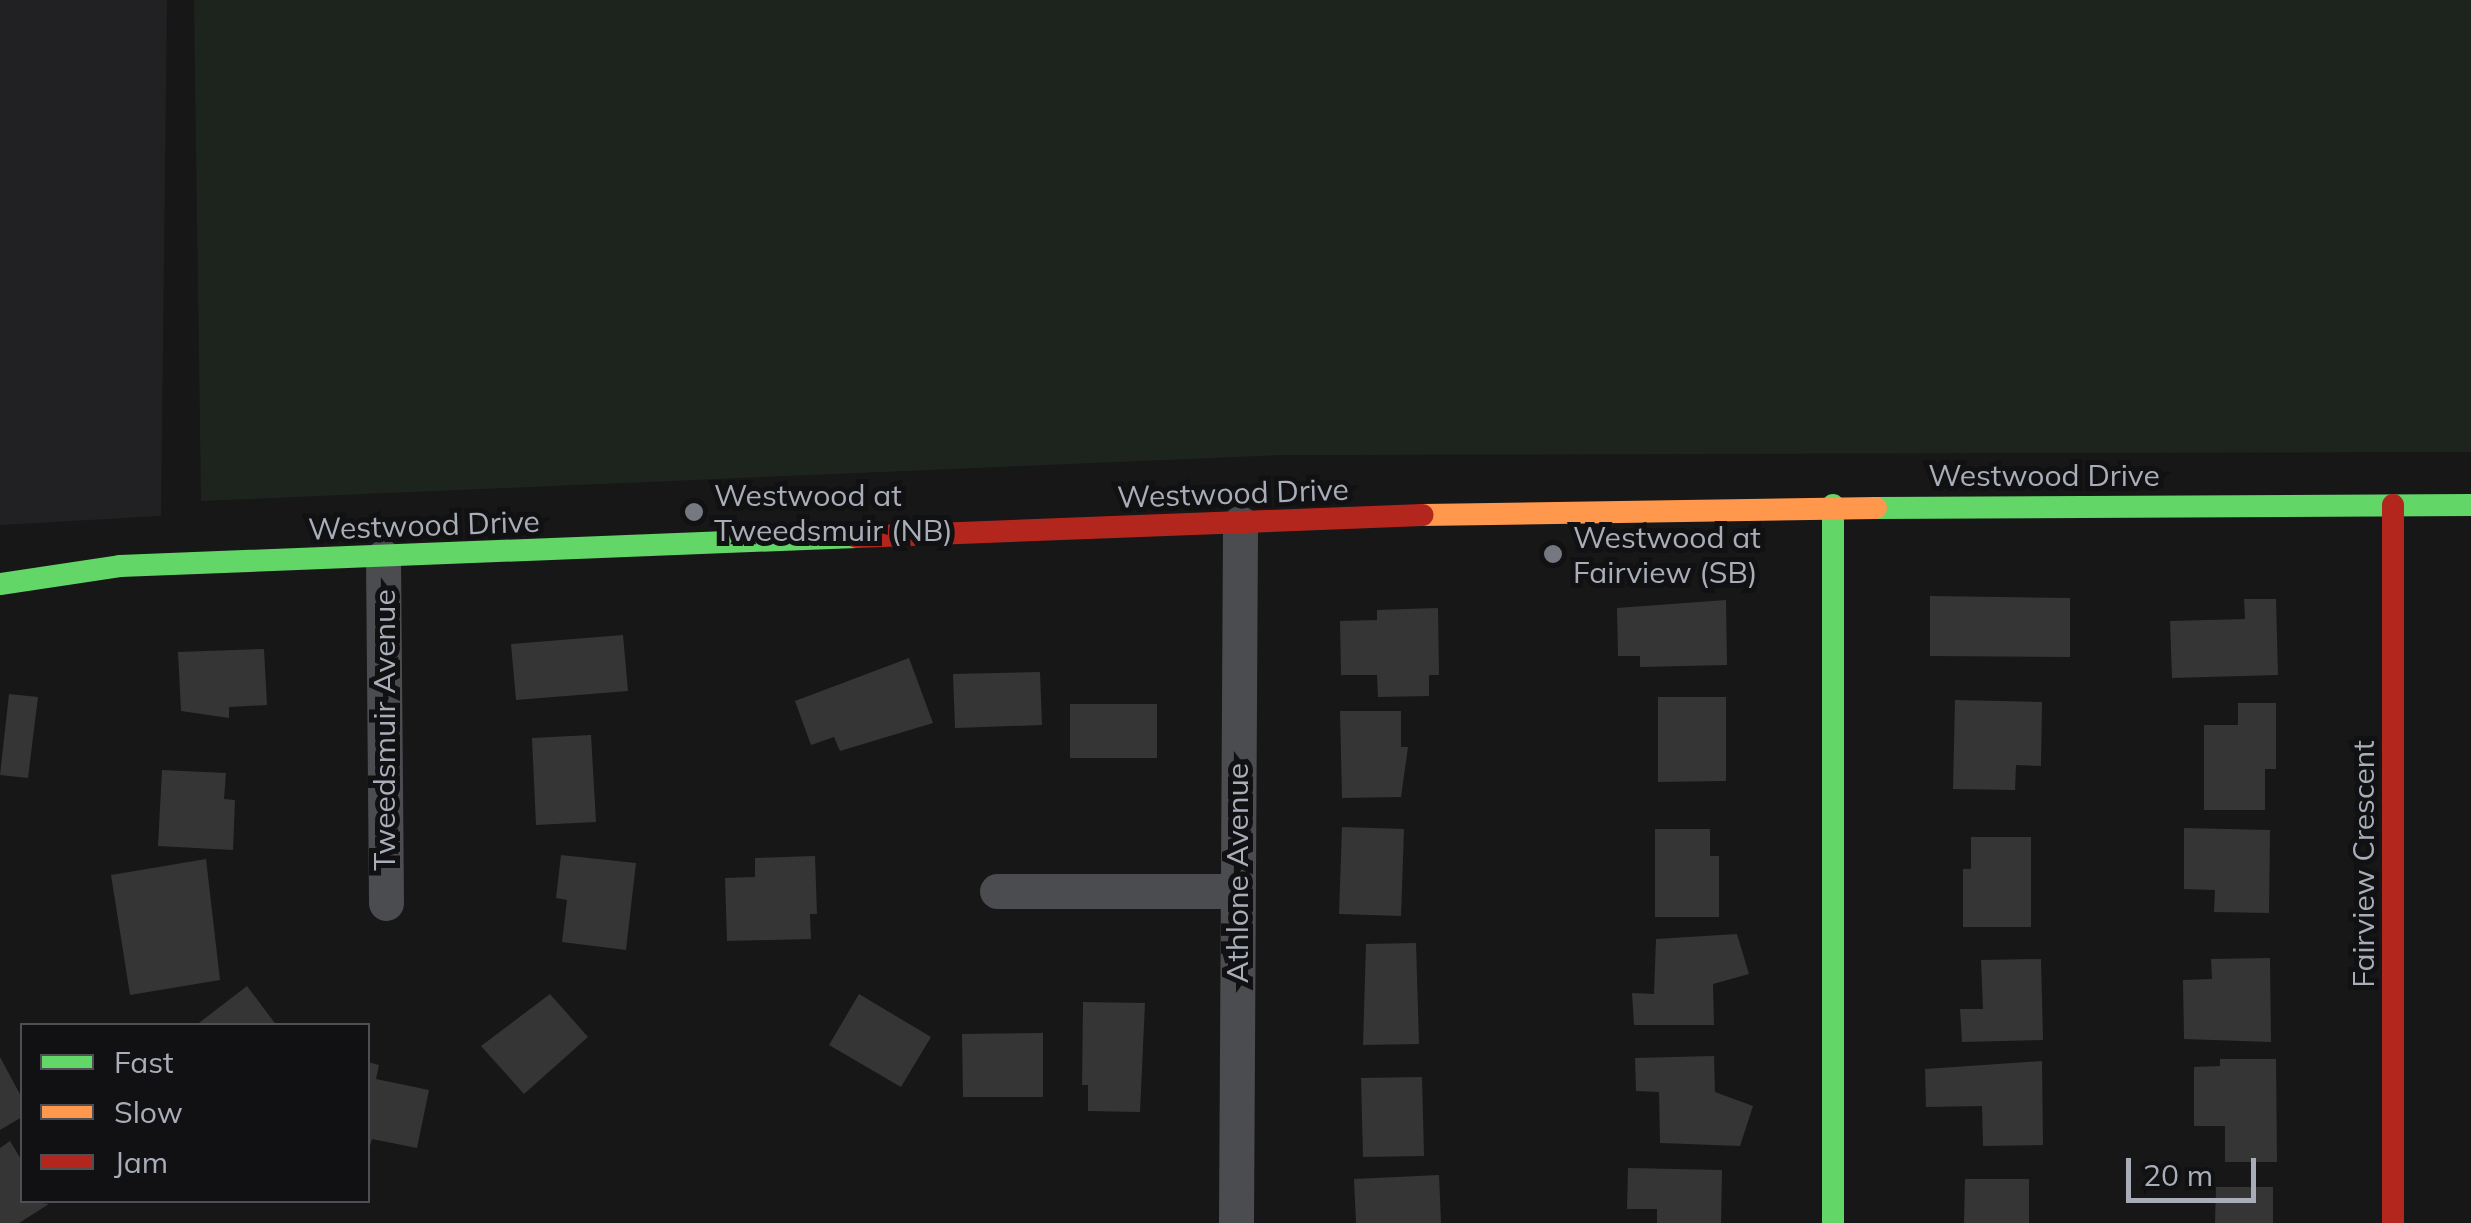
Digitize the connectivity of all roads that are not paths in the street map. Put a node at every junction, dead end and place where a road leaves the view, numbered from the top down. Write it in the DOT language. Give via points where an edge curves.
graph roads {
  1 [pos="1834,505"];
  2 [pos="2393,505"];
  3 [pos="2471,505"];
  4 [pos="1240,523"];
  5 [pos="383,557"];
  6 [pos="0,584"];
  7 [pos="997,891"];
  8 [pos="1236,891"];
  9 [pos="386,904"];
  10 [pos="1236,1223"];
  11 [pos="1834,1223"];
  12 [pos="2393,1223"];
  1 -- 2 [label="street, Westwood Drive"];
  1 -- 4 [label="street, Westwood Drive"];
  1 -- 11 [label="street"];
  2 -- 3 [label="street, Westwood Drive"];
  2 -- 12 [label="street, Fairview Crescent"];
  4 -- 5 [label="street, Westwood Drive"];
  4 -- 8 [label="street, Athlone Avenue"];
  5 -- 6 [label="street, Westwood Drive" via="120,566"];
  5 -- 9 [label="street, Tweedsmuir Avenue"];
  7 -- 8 [label="street"];
  8 -- 10 [label="street, Athlone Avenue"];
}
